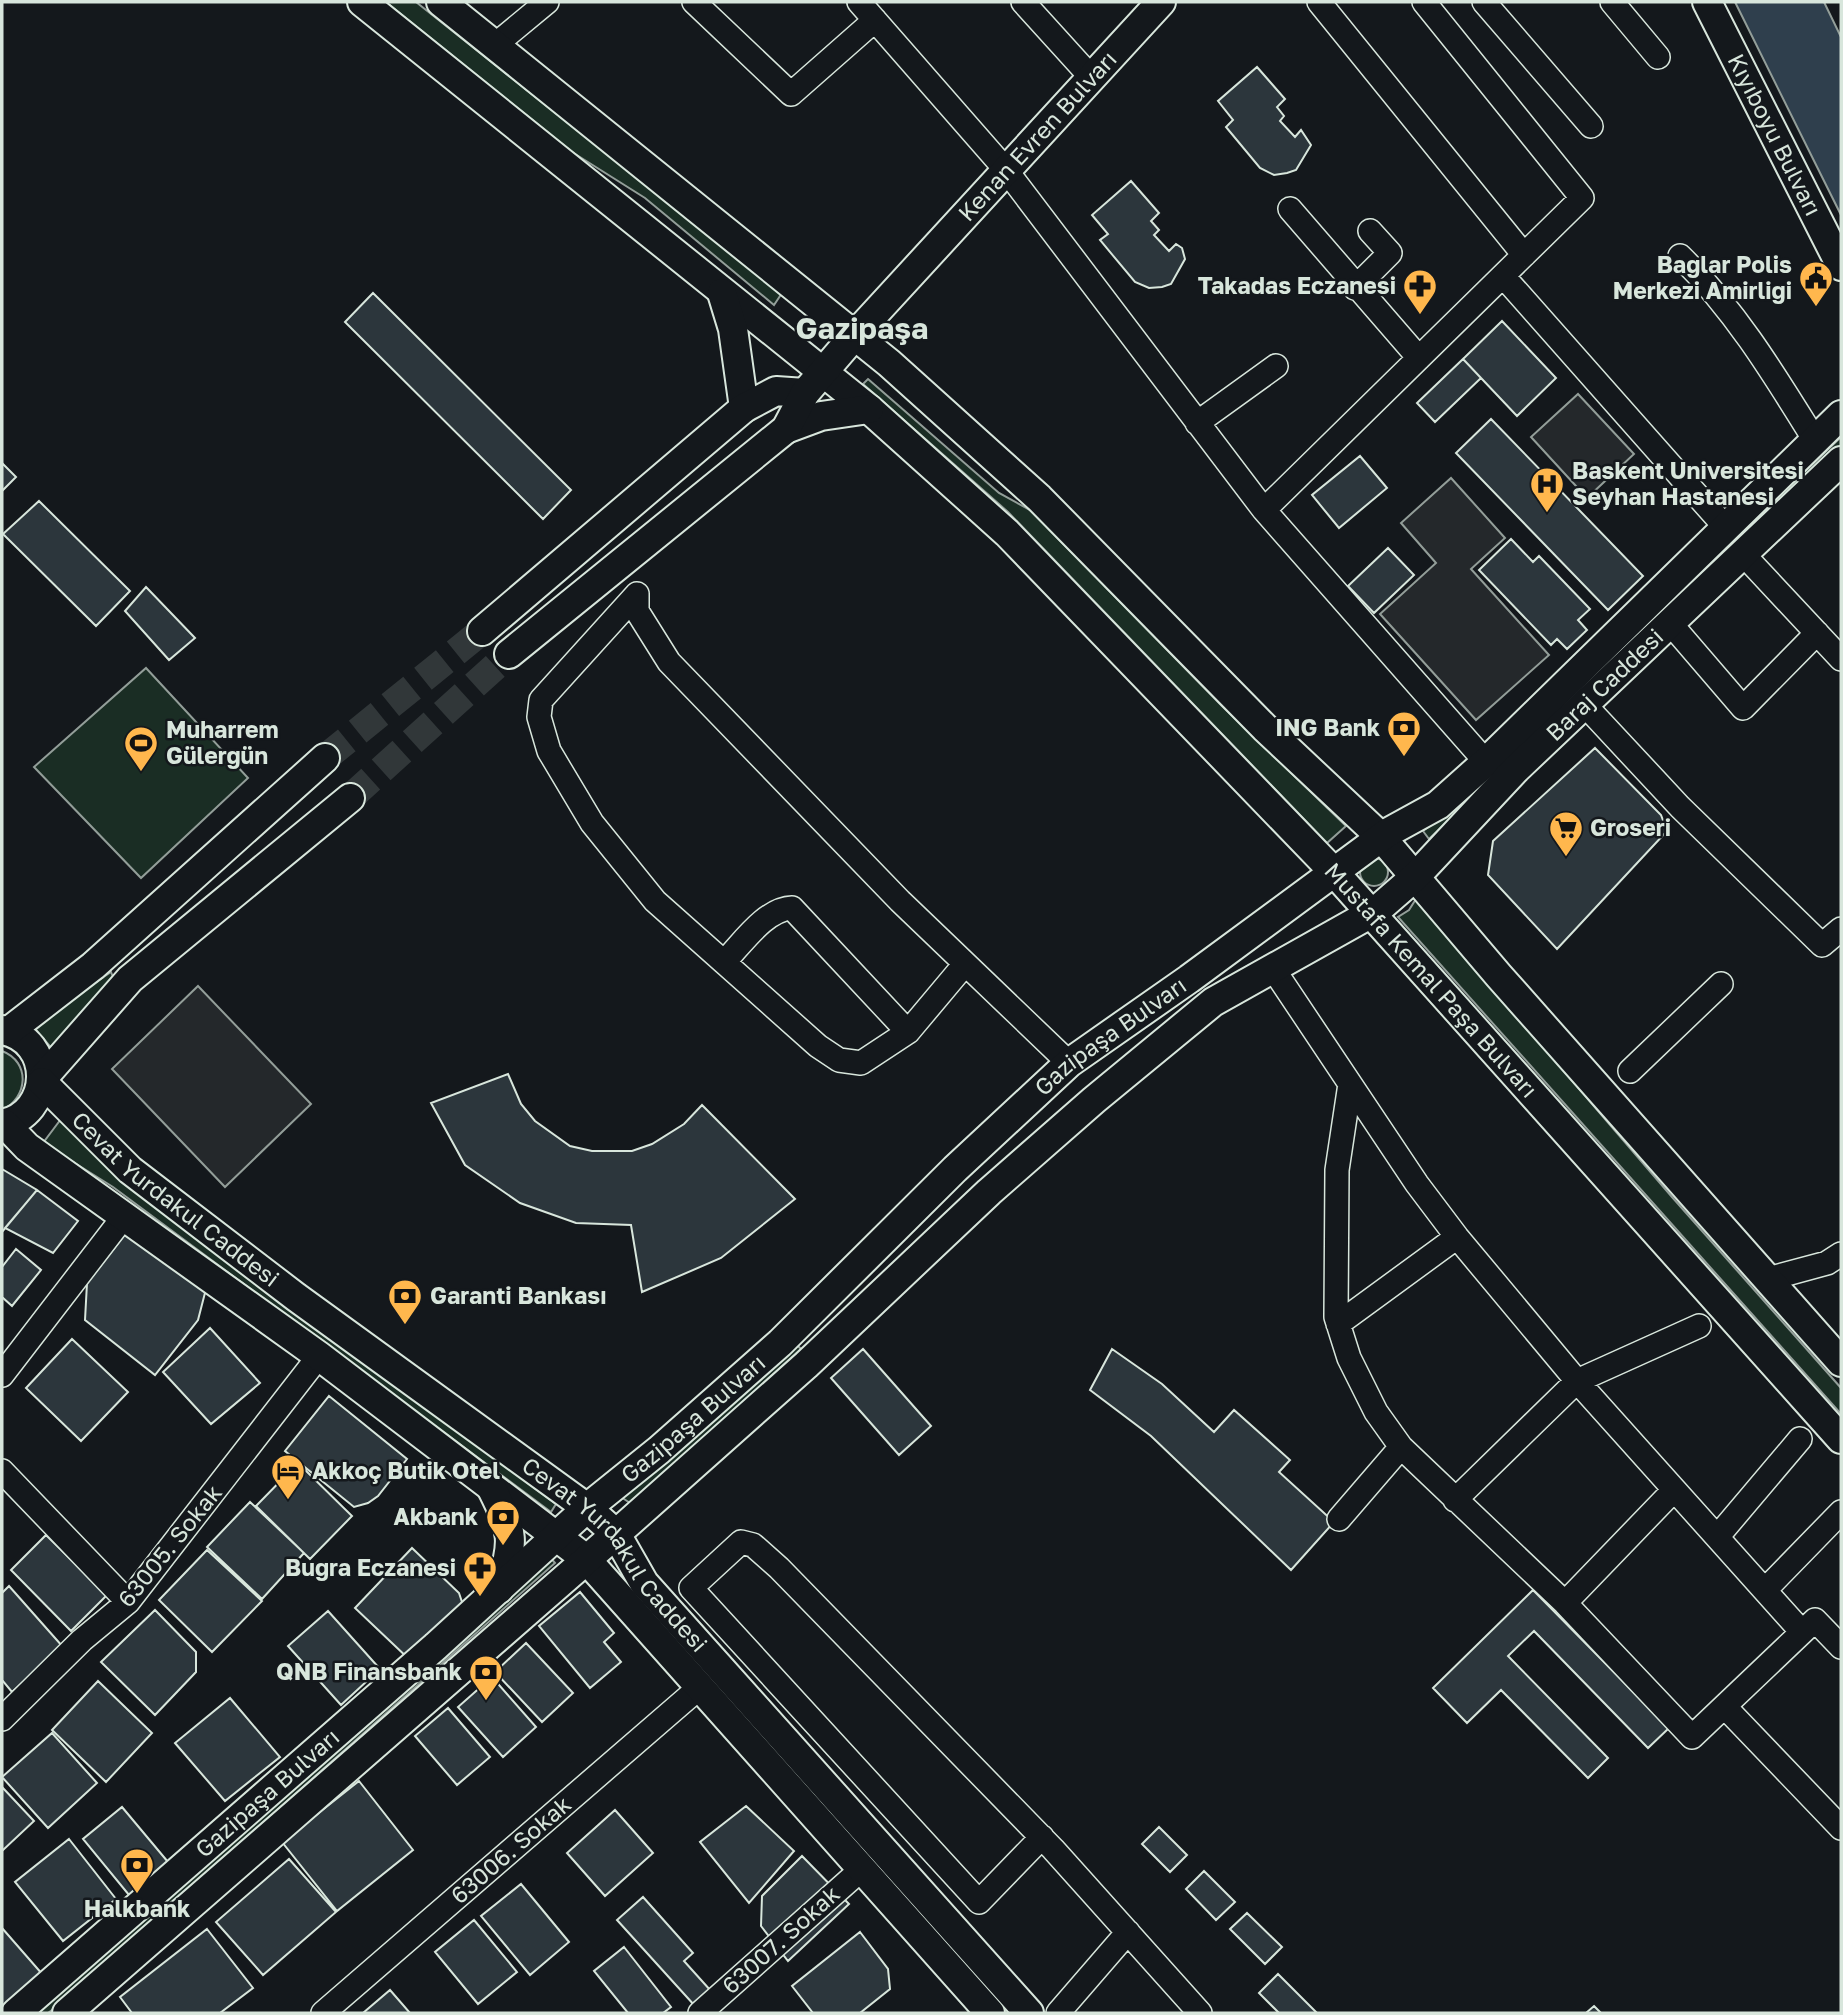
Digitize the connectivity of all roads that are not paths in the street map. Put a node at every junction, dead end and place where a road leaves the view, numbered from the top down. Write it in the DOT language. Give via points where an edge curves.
graph roads {
  1 [pos="362,2"];
  2 [pos="441,2"];
  3 [pos="547,2"];
  4 [pos="694,2"];
  5 [pos="859,2"];
  6 [pos="1023,2"];
  7 [pos="1161,2"];
  8 [pos="1319,2"];
  9 [pos="1424,2"];
  10 [pos="1484,2"];
  11 [pos="1612,2"];
  12 [pos="1707,2"];
  13 [pos="875,20"];
  14 [pos="495,45"];
  15 [pos="1658,57"];
  16 [pos="1091,77"];
  17 [pos="1591,126"];
  18 [pos="1006,170"];
  19 [pos="1290,209"];
  20 [pos="1370,231"];
  21 [pos="1524,255"];
  22 [pos="1680,256"];
  23 [pos="1841,266"];
  24 [pos="1503,276"];
  25 [pos="1355,288"];
  26 [pos="722,293"];
  27 [pos="854,336"];
  28 [pos="1419,358"];
  29 [pos="1276,366"];
  30 [pos="814,383"];
  31 [pos="744,408"];
  32 [pos="869,409"];
  33 [pos="1841,415"];
  34 [pos="1197,423"];
  35 [pos="786,429"];
  36 [pos="1816,442"];
  37 [pos="1841,461"];
  38 [pos="1264,510"];
  39 [pos="1727,529"];
  40 [pos="1743,554"];
  41 [pos="1670,624"];
  42 [pos="482,631"];
  43 [pos="1817,633"];
  44 [pos="509,654"];
  45 [pos="1841,659"];
  46 [pos="1584,704"];
  47 [pos="325,758"];
  48 [pos="1486,762"];
  49 [pos="350,798"];
  50 [pos="1381,837"];
  51 [pos="1334,872"];
  52 [pos="1416,876"];
  53 [pos="1372,913"];
  54 [pos="1841,929"];
  55 [pos="724,962"];
  56 [pos="965,964"];
  57 [pos="1272,967"];
  58 [pos="1721,984"];
  59 [pos="4,1030"];
  60 [pos="908,1032"];
  61 [pos="1069,1063"];
  62 [pos="1630,1071"];
  63 [pos="42,1081"];
  64 [pos="1350,1084"];
  65 [pos="3,1124"];
  66 [pos="125,1215"];
  67 [pos="1457,1237"];
  68 [pos="1841,1254"];
  69 [pos="1768,1279"];
  70 [pos="1339,1324"];
  71 [pos="1699,1326"];
  72 [pos="319,1356"];
  73 [pos="1841,1362"];
  74 [pos="2,1375"];
  75 [pos="1577,1381"];
  76 [pos="1800,1439"];
  77 [pos="1841,1439"];
  78 [pos="1401,1447"];
  79 [pos="2,1471"];
  80 [pos="489,1485"];
  81 [pos="1673,1491"];
  82 [pos="1455,1500"];
  83 [pos="587,1508"];
  84 [pos="1841,1512"];
  85 [pos="1339,1519"];
  86 [pos="616,1534"];
  87 [pos="558,1536"];
  88 [pos="1718,1536"];
  89 [pos="586,1559"];
  90 [pos="499,1589"];
  91 [pos="1766,1589"];
  92 [pos="128,1602"];
  93 [pos="1565,1604"];
  94 [pos="1802,1632"];
  95 [pos="1841,1647"];
  96 [pos="700,1687"];
  97 [pos="1725,1707"];
  98 [pos="2,1719"];
  99 [pos="1841,1828"];
  100 [pos="1042,1837"];
  101 [pos="863,1868"];
  102 [pos="1128,1932"];
  103 [pos="16,2013"];
  104 [pos="66,2013"];
  105 [pos="323,2013"];
  106 [pos="700,2013"];
  107 [pos="990,2013"];
  108 [pos="1029,2013"];
  109 [pos="1058,2013"];
  110 [pos="1200,2013"];
  1 -- 26 [label="main road, Mustafa Kemal Paşa Bulvarı"];
  2 -- 14 [label="main road"];
  3 -- 14 [label="street"];
  4 -- 13 [label="street" via="791,94"];
  5 -- 13 [label="street"];
  6 -- 16 [label="street"];
  7 -- 16 [label="main road, Kenan Evren Bulvarı"];
  8 -- 21 [label="street"];
  9 -- 21 [label="street" via="1582,198"];
  10 -- 17 [label="street"];
  11 -- 15 [label="street"];
  12 -- 23 [label="main road, Kıyıboyu Bulvarı"];
  13 -- 18 [label="street"];
  14 -- 27 [label="main road"];
  16 -- 18 [label="main road, Kenan Evren Bulvarı"];
  18 -- 27 [label="main road, Kenan Evren Bulvarı"];
  18 -- 34 [label="street"];
  19 -- 25 [label="street"];
  20 -- 25 [label="street" via="1390,253"];
  21 -- 24 [label="street"];
  22 -- 36 [label="street" via="1754,341"];
  24 -- 28 [label="street"];
  24 -- 39 [label="street"];
  25 -- 28 [label="street"];
  26 -- 30 [label="main road, Mustafa Kemal Paşa Bulvarı"];
  26 -- 31 [label="main road" via="733,329"];
  27 -- 30 [label="main road, Kenan Evren Bulvarı"];
  27 -- 50 [label="main road" via="1039,498 1265,728"];
  28 -- 38 [label="street"];
  29 -- 34 [label="street"];
  30 -- 31 [label="main road" via="776,391"];
  30 -- 32 [label="main road, Mustafa Kemal Paşa Bulvarı"];
  30 -- 35 [label="main road, Kenan Evren Bulvarı"];
  31 -- 42 [label="main road"];
  32 -- 35 [label="main road" via="821,415"];
  32 -- 51 [label="main road, Mustafa Kemal Paşa Bulvarı" via="1007,533"];
  33 -- 36 [label="main road, Baraj Caddesi"];
  34 -- 38 [label="street"];
  35 -- 44 [label="main road"];
  36 -- 39 [label="main road, Baraj Caddesi"];
  37 -- 40 [label="main road, Baraj Caddesi"];
  38 -- 48 [label="street"];
  39 -- 48 [label="main road, Baraj Caddesi"];
  40 -- 41 [label="main road, Baraj Caddesi"];
  40 -- 43 [label="street"];
  41 -- 43 [label="street" via="1743,708"];
  41 -- 46 [label="main road, Baraj Caddesi"];
  43 -- 45 [label="street"];
  46 -- 52 [label="main road, Baraj Caddesi"];
  46 -- 54 [label="street" via="1680,807 1822,945"];
  47 -- 59 [label="main road" via="93,966"];
  48 -- 50 [label="main road, Baraj Caddesi" via="1438,805"];
  49 -- 63 [label="main road" via="130,979"];
  50 -- 51 [label="main road, Gazipaşa Bulvarı"];
  50 -- 52 [label="main road"];
  51 -- 53 [label="main road, Mustafa Kemal Paşa Bulvarı"];
  51 -- 61 [label="main road, Gazipaşa Bulvarı"];
  52 -- 53 [label="main road, Baraj Caddesi"];
  52 -- 69 [label="main road"];
  53 -- 57 [label="main road, Gazipaşa Bulvarı"];
  53 -- 77 [label="main road, Mustafa Kemal Paşa Bulvarı"];
  55 -- 56 [label="street" via="655,901 593,823 549,751 539,717 541,700 637,594 637,611 669,662"];
  55 -- 60 [label="street" via="839,1060 861,1063"];
  55 -- 60 [label="street" via="771,915 792,908"];
  56 -- 60 [label="street"];
  56 -- 61 [label="street"];
  57 -- 64 [label="street"];
  57 -- 86 [label="main road, Gazipaşa Bulvarı" via="1213,1002 989,1192 806,1365"];
  58 -- 62 [label="street"];
  59 -- 63 [label="main road" via="30,1045"];
  61 -- 83 [label="main road, Gazipaşa Bulvarı" via="780,1343"];
  63 -- 65 [label="main road" via="27,1113"];
  63 -- 83 [label="main road, Cevat Yurdakul Caddesi" via="130,1170"];
  64 -- 67 [label="street"];
  64 -- 70 [label="street" via="1337,1170"];
  65 -- 66 [label="main road, Cevat Yurdakul Caddesi" via="27,1147"];
  66 -- 72 [label="main road, Cevat Yurdakul Caddesi"];
  66 -- 74 [label="street"];
  67 -- 70 [label="street"];
  67 -- 75 [label="street"];
  68 -- 69 [label="street"];
  69 -- 73 [label="main road"];
  70 -- 78 [label="street" via="1349,1358 1376,1412"];
  71 -- 75 [label="street"];
  72 -- 80 [label="main road, Cevat Yurdakul Caddesi"];
  72 -- 92 [label="street, 63005. Sokak"];
  75 -- 81 [label="street"];
  75 -- 82 [label="street"];
  76 -- 88 [label="street"];
  78 -- 82 [label="street"];
  78 -- 85 [label="street"];
  79 -- 92 [label="street"];
  80 -- 87 [label="main road, Cevat Yurdakul Caddesi"];
  80 -- 90 [label="main road" via="509,1523 511,1538"];
  81 -- 88 [label="street"];
  81 -- 93 [label="street"];
  82 -- 93 [label="street"];
  83 -- 86 [label="main road, Cevat Yurdakul Caddesi"];
  83 -- 87 [label="main road, Gazipaşa Bulvarı"];
  84 -- 91 [label="street"];
  86 -- 89 [label="main road, Gazipaşa Bulvarı"];
  86 -- 108 [label="main road, Cevat Yurdakul Caddesi" via="644,1583"];
  87 -- 89 [label="main road, Cevat Yurdakul Caddesi"];
  87 -- 90 [label="main road, Gazipaşa Bulvarı"];
  88 -- 91 [label="street"];
  89 -- 96 [label="main road, Cevat Yurdakul Caddesi"];
  89 -- 104 [label="main road, Gazipaşa Bulvarı"];
  90 -- 103 [label="main road, Gazipaşa Bulvarı"];
  91 -- 94 [label="street"];
  92 -- 98 [label="street, 63005. Sokak"];
  93 -- 97 [label="street" via="1692,1737"];
  94 -- 95 [label="street" via="1815,1620"];
  94 -- 97 [label="street"];
  96 -- 101 [label="main road, Cevat Yurdakul Caddesi"];
  96 -- 105 [label="street, 63006. Sokak"];
  97 -- 99 [label="street"];
  100 -- 100 [label="street" via="979,1902 691,1588 741,1542 753,1545"];
  100 -- 102 [label="street"];
  101 -- 106 [label="street, 63007. Sokak"];
  101 -- 107 [label="main road, Cevat Yurdakul Caddesi"];
  102 -- 109 [label="street"];
  102 -- 110 [label="street"];
}
